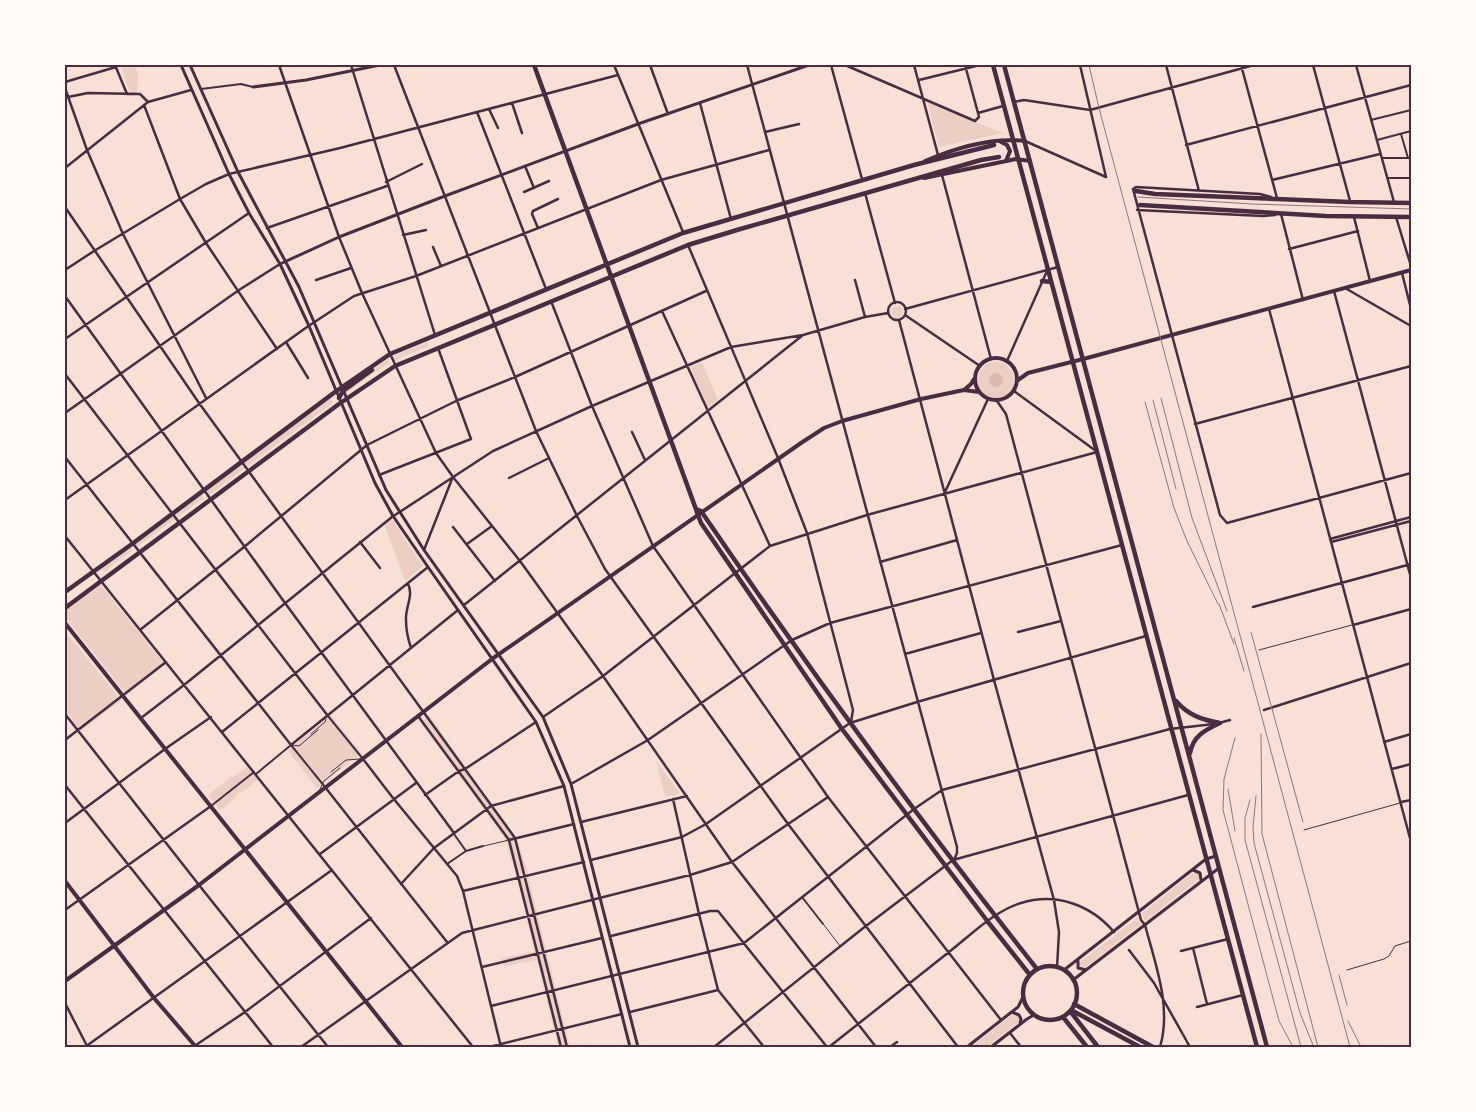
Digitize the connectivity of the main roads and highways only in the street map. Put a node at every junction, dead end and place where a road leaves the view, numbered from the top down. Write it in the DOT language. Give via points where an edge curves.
graph roads {
  1 [pos="534,65"];
  2 [pos="993,65"];
  3 [pos="1004,65"];
  4 [pos="1014,140"];
  5 [pos="999,141"];
  6 [pos="1025,141"];
  7 [pos="994,145"];
  8 [pos="999,157"];
  9 [pos="1018,159"];
  10 [pos="1006,161"];
  11 [pos="1030,161"];
  12 [pos="914,165"];
  13 [pos="917,179"];
  14 [pos="1135,190"];
  15 [pos="1411,203"];
  16 [pos="1140,205"];
  17 [pos="1411,217"];
  18 [pos="606,264"];
  19 [pos="1411,270"];
  20 [pos="610,277"];
  21 [pos="1042,281"];
  22 [pos="1051,282"];
  23 [pos="1083,359"];
  24 [pos="1073,362"];
  25 [pos="1014,368"];
  26 [pos="1028,373"];
  27 [pos="975,376"];
  28 [pos="1018,380"];
  29 [pos="342,389"];
  30 [pos="964,390"];
  31 [pos="979,392"];
  32 [pos="340,400"];
  33 [pos="696,509"];
  34 [pos="701,511"];
  35 [pos="696,515"];
  36 [pos="65,592"];
  37 [pos="65,608"];
  38 [pos="65,622"];
  39 [pos="1175,699"];
  40 [pos="1190,754"];
  41 [pos="245,850"];
  42 [pos="65,881"];
  43 [pos="114,945"];
  44 [pos="1038,969"];
  45 [pos="1247,974"];
  46 [pos="1030,975"];
  47 [pos="1238,976"];
  48 [pos="65,981"];
  49 [pos="1074,1004"];
  50 [pos="1070,1010"];
  51 [pos="1063,1017"];
  52 [pos="195,1047"];
  53 [pos="402,1047"];
  54 [pos="1086,1047"];
  55 [pos="1098,1047"];
  56 [pos="1140,1047"];
  57 [pos="1153,1047"];
  58 [pos="1257,1047"];
  59 [pos="1267,1047"];
  1 -- 18 [label="main road"];
  2 -- 4 [label="main road"];
  3 -- 6 [label="main road"];
  4 -- 5 [label="main road"];
  4 -- 6 [label="main road"];
  4 -- 9 [label="main road"];
  5 -- 10 [label="main road" via="1009,148 1010,155"];
  5 -- 12 [label="main road" via="938,155"];
  6 -- 11 [label="main road"];
  7 -- 12 [label="main road"];
  8 -- 13 [label="main road"];
  9 -- 10 [label="main road"];
  9 -- 11 [label="main road"];
  9 -- 22 [label="main road"];
  10 -- 13 [label="main road"];
  11 -- 23 [label="main road"];
  12 -- 18 [label="main road" via="684,234"];
  13 -- 20 [label="main road" via="688,245"];
  14 -- 15 [label="main road" via="1155,194"];
  16 -- 17 [label="main road" via="1281,214"];
  18 -- 20 [label="main road"];
  18 -- 29 [label="main road" via="388,355"];
  19 -- 23 [label="main road"];
  20 -- 32 [label="main road" via="395,366"];
  20 -- 33 [label="main road"];
  21 -- 22 [label="main road"];
  22 -- 24 [label="main road"];
  23 -- 24 [label="main road"];
  23 -- 39 [label="main road"];
  24 -- 26 [label="main road"];
  24 -- 47 [label="main road"];
  25 -- 26 [label="main road"];
  25 -- 27 [label="main road" via="1002,359 991,359 980,366"];
  25 -- 28 [label="main road"];
  26 -- 28 [label="main road"];
  27 -- 30 [label="main road"];
  27 -- 31 [label="main road"];
  28 -- 31 [label="main road" via="1009,397 997,401"];
  29 -- 32 [label="main road"];
  29 -- 36 [label="main road"];
  30 -- 31 [label="main road"];
  30 -- 34 [label="main road" via="921,399 824,428"];
  32 -- 37 [label="main road"];
  33 -- 34 [label="main road"];
  33 -- 35 [label="main road"];
  34 -- 35 [label="main road"];
  34 -- 44 [label="main road" via="850,723"];
  35 -- 41 [label="main road" via="498,654"];
  35 -- 46 [label="main road" via="842,729"];
  38 -- 41 [label="main road"];
  39 -- 40 [label="main road"];
  39 -- 40 [label="main road" via="1195,717 1220,723 1198,737"];
  40 -- 45 [label="main road"];
  41 -- 43 [label="main road"];
  41 -- 53 [label="main road"];
  42 -- 43 [label="main road"];
  43 -- 48 [label="main road"];
  43 -- 52 [label="main road"];
  44 -- 46 [label="main road"];
  44 -- 49 [label="main road" via="1064,970 1073,980"];
  45 -- 47 [label="main road"];
  45 -- 59 [label="main road"];
  46 -- 51 [label="main road" via="1024,985 1023,997 1027,1007 1034,1015 1048,1020"];
  47 -- 58 [label="main road"];
  49 -- 50 [label="main road"];
  49 -- 57 [label="main road"];
  50 -- 51 [label="main road"];
  50 -- 55 [label="main road"];
  50 -- 56 [label="main road"];
  51 -- 54 [label="main road"];
}
